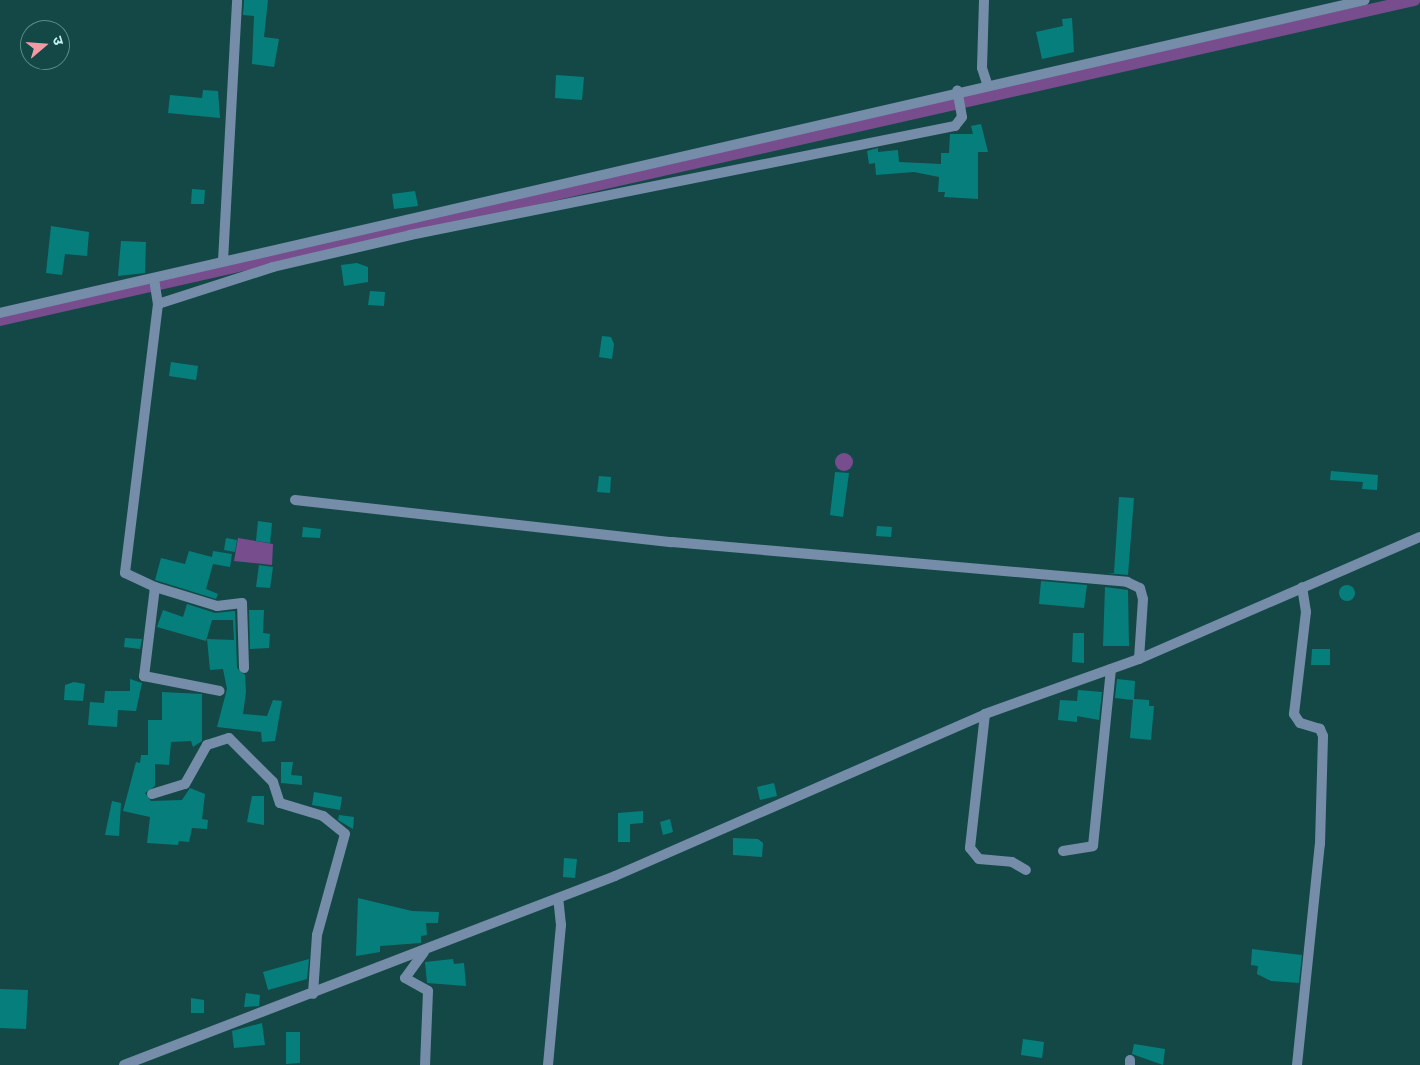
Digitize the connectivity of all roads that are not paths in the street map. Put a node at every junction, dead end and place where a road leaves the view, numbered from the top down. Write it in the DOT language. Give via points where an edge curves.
graph roads {
  1 [pos="238,0"];
  2 [pos="984,0"];
  3 [pos="1365,0"];
  4 [pos="987,83"];
  5 [pos="957,90"];
  6 [pos="223,261"];
  7 [pos="154,280"];
  8 [pos="158,303"];
  9 [pos="0,312"];
  10 [pos="295,500"];
  11 [pos="1420,537"];
  12 [pos="155,587"];
  13 [pos="1302,587"];
  14 [pos="1139,659"];
  15 [pos="244,668"];
  16 [pos="1111,669"];
  17 [pos="220,691"];
  18 [pos="985,714"];
  19 [pos="152,794"];
  20 [pos="1063,851"];
  21 [pos="1026,870"];
  22 [pos="558,898"];
  23 [pos="425,951"];
  24 [pos="313,994"];
  25 [pos="124,1065"];
  26 [pos="425,1065"];
  27 [pos="548,1065"];
  28 [pos="1298,1065"];
  1 -- 6 [label="street"];
  2 -- 4 [label="street" via="982,68"];
  3 -- 4 [label="street"];
  4 -- 5 [label="street"];
  5 -- 6 [label="street"];
  5 -- 8 [label="street" via="962,118 955,126 410,235 273,267"];
  6 -- 7 [label="street"];
  7 -- 8 [label="street"];
  7 -- 9 [label="street"];
  8 -- 12 [label="street" via="124,567 125,573"];
  10 -- 14 [label="street" via="672,542 1127,582 1140,588 1143,599"];
  11 -- 13 [label="street"];
  12 -- 15 [label="street" via="217,606 242,603"];
  12 -- 17 [label="street" via="144,676"];
  13 -- 14 [label="street"];
  13 -- 28 [label="street" via="1306,612 1294,714 1300,723 1320,729 1323,736 1320,844"];
  14 -- 16 [label="street"];
  16 -- 18 [label="street"];
  16 -- 20 [label="street" via="1092,846"];
  18 -- 21 [label="street" via="970,848 979,859 1012,862"];
  18 -- 22 [label="street"];
  19 -- 24 [label="street" via="185,784 207,745 229,738 273,782 280,803 324,816 345,834 317,935"];
  22 -- 23 [label="street"];
  22 -- 27 [label="street" via="561,925"];
  23 -- 24 [label="street"];
  23 -- 26 [label="street" via="404,978 428,991"];
  24 -- 25 [label="street"];
}
